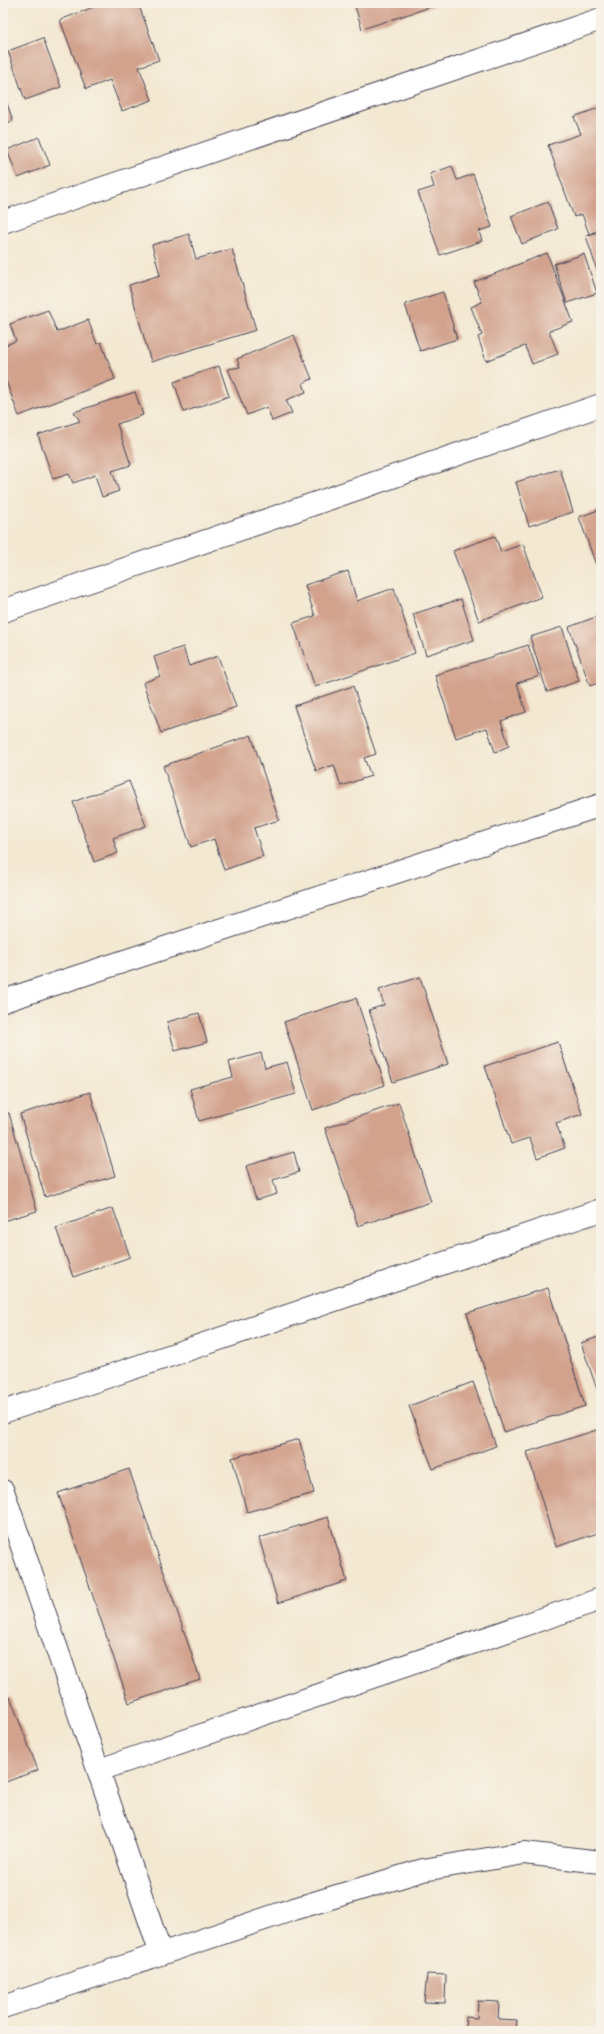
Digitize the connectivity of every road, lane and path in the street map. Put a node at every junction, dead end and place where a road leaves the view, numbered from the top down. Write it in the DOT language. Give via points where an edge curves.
graph roads {
  1 [pos="601,19"];
  2 [pos="3,222"];
  3 [pos="601,405"];
  4 [pos="3,611"];
  5 [pos="601,805"];
  6 [pos="3,1001"];
  7 [pos="601,1210"];
  8 [pos="3,1412"];
  9 [pos="3,1491"];
  10 [pos="601,1599"];
  11 [pos="99,1770"];
  12 [pos="601,1862"];
  13 [pos="160,1954"];
  14 [pos="3,2007"];
  1 -- 2 [label="street"];
  3 -- 4 [label="street"];
  5 -- 6 [label="street"];
  7 -- 8 [label="street"];
  9 -- 11 [label="street"];
  10 -- 11 [label="street"];
  11 -- 13 [label="street"];
  12 -- 13 [label="street" via="524,1853 423,1870 294,1909"];
  13 -- 14 [label="street"];
}
